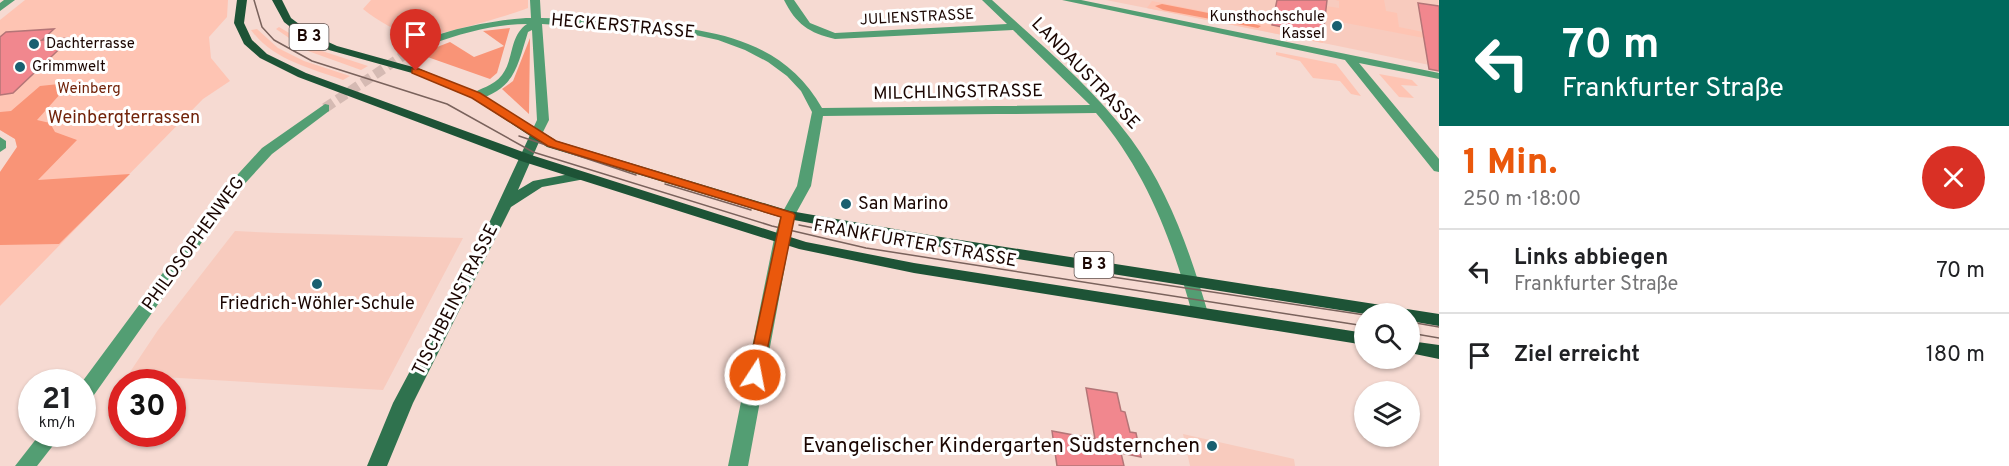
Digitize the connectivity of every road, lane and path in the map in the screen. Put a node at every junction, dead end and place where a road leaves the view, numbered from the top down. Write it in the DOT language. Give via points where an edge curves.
graph roads {
  1 [pos="10,0"];
  2 [pos="242,0"];
  3 [pos="277,0"];
  4 [pos="535,0"];
  5 [pos="789,0"];
  6 [pos="987,0"];
  7 [pos="1067,0"];
  8 [pos="0,8"];
  9 [pos="538,21"];
  10 [pos="1015,27"];
  11 [pos="407,53"];
  12 [pos="1349,57"];
  13 [pos="1439,76"];
  14 [pos="476,96"];
  15 [pos="325,108"];
  16 [pos="1099,109"];
  17 [pos="818,112"];
  18 [pos="536,135"];
  19 [pos="0,141"];
  20 [pos="0,148"];
  21 [pos="526,158"];
  22 [pos="1439,168"];
  23 [pos="580,176"];
  24 [pos="505,204"];
  25 [pos="788,215"];
  26 [pos="782,239"];
  27 [pos="1191,279"];
  28 [pos="1354,306"];
  29 [pos="1200,314"];
  30 [pos="1420,317"];
  31 [pos="1439,320"];
  32 [pos="1354,337"];
  33 [pos="1420,348"];
  34 [pos="1439,351"];
  35 [pos="96,377"];
  36 [pos="41,447"];
  37 [pos="25,466"];
  38 [pos="377,466"];
  39 [pos="738,466"];
  1 -- 8 [label="street"];
  2 -- 21 [label="main road, FRANKFURTER STRASSE / B 3" via="239,23 247,42 272,61"];
  3 -- 14 [label="main road, FRANKFURTER STRASSE / B 3" via="287,20 311,38 416,71"];
  4 -- 9 [label="street"];
  5 -- 10 [label="street, JULIENSTRASSE" via="798,20 821,33 849,36"];
  6 -- 10 [label="street, LANDAUSTRASSE"];
  7 -- 12 [label="street"];
  9 -- 11 [label="street" via="478,27 427,42"];
  9 -- 14 [label="street" via="523,31 509,75 495,89"];
  9 -- 17 [label="street, HECKERSTRASSE" via="666,28 721,38 749,48 791,74"];
  9 -- 18 [label="street" via="543,120"];
  10 -- 16 [label="street, LANDAUSTRASSE"];
  12 -- 13 [label="street"];
  12 -- 22 [label="street"];
  14 -- 18 [label="main road, FRANKFURTER STRASSE / B 3"];
  15 -- 35 [label="street, PHILOSOPHENWEG" via="267,151 232,188"];
  16 -- 17 [label="street, MILCHLINGSTRASSE"];
  16 -- 27 [label="street, LANDAUSTRASSE" via="1126,141 1155,189"];
  17 -- 25 [label="street" via="804,186"];
  18 -- 21 [label="main road, TISCHBEINSTRASSE"];
  18 -- 25 [label="main road, FRANKFURTER STRASSE / B 3" via="571,150"];
  19 -- 20 [label="street"];
  21 -- 23 [label="main road, FRANKFURTER STRASSE / B 3"];
  21 -- 24 [label="main road, TISCHBEINSTRASSE"];
  23 -- 24 [label="main road" via="538,184"];
  23 -- 26 [label="main road, FRANKFURTER STRASSE / B 3"];
  24 -- 38 [label="main road, TISCHBEINSTRASSE" via="403,403"];
  25 -- 26 [label="street"];
  25 -- 27 [label="main road, FRANKFURTER STRASSE / B 3"];
  26 -- 29 [label="main road, FRANKFURTER STRASSE / B 3" via="914,268"];
  26 -- 39 [label="street"];
  27 -- 28 [label="main road, FRANKFURTER STRASSE / B 3"];
  27 -- 29 [label="street, LANDAUSTRASSE"];
  29 -- 32 [label="main road, FRANKFURTER STRASSE / B 3"];
  30 -- 31 [label="main road"];
  33 -- 34 [label="main road"];
  36 -- 37 [label="street"];
}
